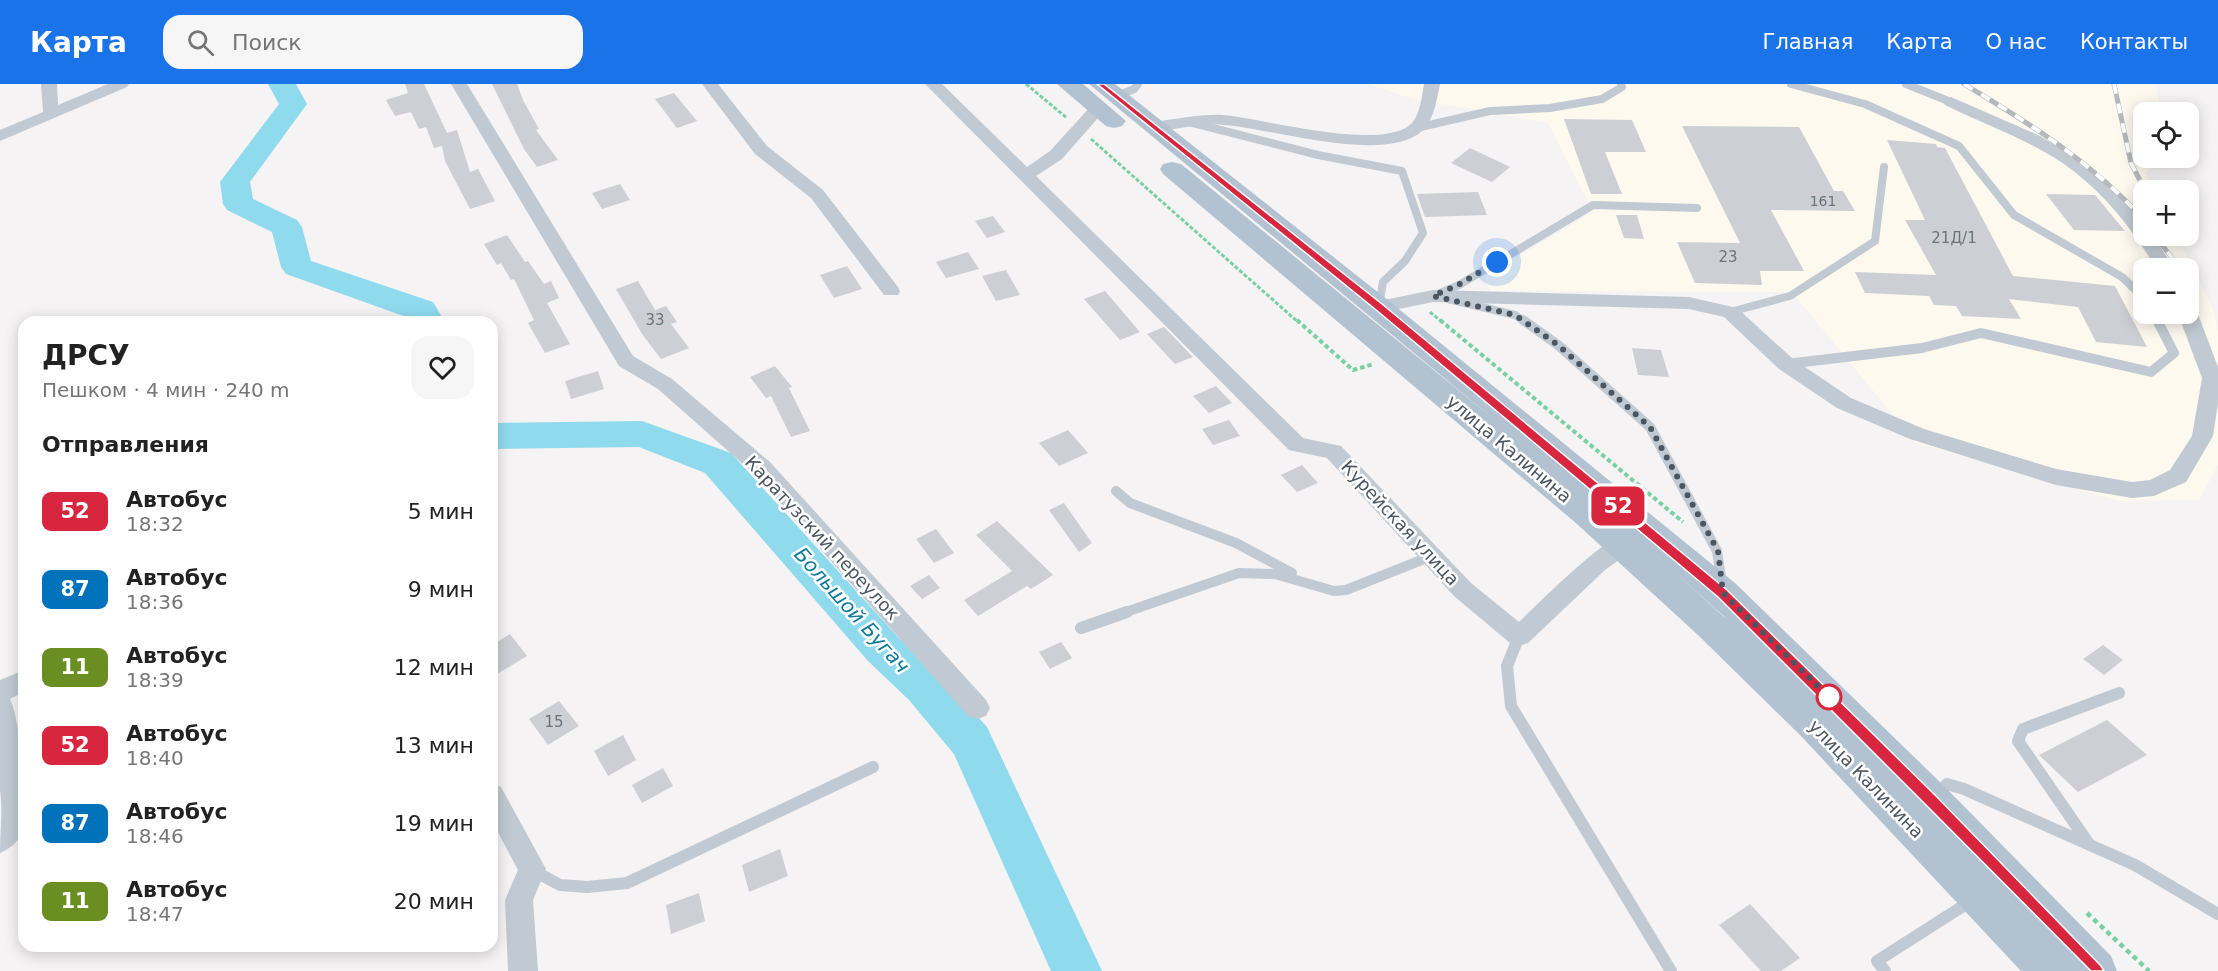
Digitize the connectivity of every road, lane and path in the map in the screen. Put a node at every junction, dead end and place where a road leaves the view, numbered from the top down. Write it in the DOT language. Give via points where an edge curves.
graph roads {
  1 [pos="49,84"];
  2 [pos="122,84"];
  3 [pos="459,84"];
  4 [pos="710,84"];
  5 [pos="933,84"];
  6 [pos="1026,84"];
  7 [pos="1069,84"];
  8 [pos="1432,84"];
  9 [pos="1621,84"];
  10 [pos="1791,84"];
  11 [pos="1906,84"];
  12 [pos="1114,93"];
  13 [pos="1951,102"];
  14 [pos="51,114"];
  15 [pos="1189,122"];
  16 [pos="1155,127"];
  17 [pos="1416,128"];
  18 [pos="1081,129"];
  19 [pos="0,136"];
  20 [pos="1884,167"];
  21 [pos="1026,175"];
  22 [pos="1696,208"];
  23 [pos="2159,258"];
  24 [pos="2133,288"];
  25 [pos="891,291"];
  26 [pos="1433,296"];
  27 [pos="1379,307"];
  28 [pos="1730,312"];
  29 [pos="2159,324"];
  30 [pos="2193,324"];
  31 [pos="1375,363"];
  32 [pos="1786,364"];
  33 [pos="1116,491"];
  34 [pos="1622,546"];
  35 [pos="1430,557"];
  36 [pos="1308,582"];
  37 [pos="1723,593"];
  38 [pos="1081,628"];
  39 [pos="1519,636"];
  40 [pos="18,683"];
  41 [pos="0,692"];
  42 [pos="2119,693"];
  43 [pos="0,703"];
  44 [pos="977,708"];
  45 [pos="873,767"];
  46 [pos="1931,800"];
  47 [pos="498,806"];
  48 [pos="0,840"];
  49 [pos="2089,844"];
  50 [pos="531,869"];
  51 [pos="1979,896"];
  52 [pos="2218,914"];
  53 [pos="524,971"];
  54 [pos="1671,971"];
  55 [pos="1885,971"];
  56 [pos="2050,971"];
  57 [pos="2096,971"];
  1 -- 14 [label="street"];
  2 -- 14 [label="street"];
  3 -- 44 [label="street, Каратузский переулок" via="626,361 665,384 762,468"];
  4 -- 25 [label="street" via="761,150 817,194"];
  5 -- 21 [label="street, Курейская улица"];
  6 -- 18 [label="path"];
  7 -- 12 [label="main road, улица Калинина"];
  8 -- 17 [label="street" via="1428,105"];
  9 -- 17 [label="lane" via="1602,99 1550,108 1490,111"];
  10 -- 24 [label="lane" via="1865,104 1959,146 2014,215 2122,277"];
  11 -- 13 [label="lane"];
  12 -- 16 [label="main road, улица Калинина"];
  12 -- 18 [label="street"];
  12 -- 34 [label="main road, улица Калинина"];
  13 -- 23 [label="street" via="2078,166 2114,201"];
  14 -- 19 [label="street"];
  15 -- 16 [label="street"];
  15 -- 17 [label="street" via="1224,120 1369,141 1394,139"];
  15 -- 27 [label="lane" via="1318,155 1402,171 1423,233 1405,261 1383,282"];
  16 -- 27 [label="main road, улица Калинина"];
  18 -- 21 [label="street" via="1056,155"];
  18 -- 31 [label="path" via="1353,370"];
  20 -- 28 [label="lane" via="1875,241 1790,296"];
  21 -- 35 [label="street, Курейская улица" via="1298,445 1333,452"];
  22 -- 26 [label="lane" via="1593,205"];
  26 -- 27 [label="street"];
  26 -- 28 [label="street" via="1689,303"];
  26 -- 37 [label="lane" via="1515,315 1558,345 1650,427 1718,551"];
  27 -- 37 [label="main road, улица Калинина"];
  28 -- 32 [label="street"];
  29 -- 32 [label="lane" via="2174,353 2151,372 1981,333 1922,348"];
  30 -- 32 [label="street" via="2212,378 2202,436 2178,476 2154,488 2132,490 2055,477 1917,434 1844,403"];
  33 -- 36 [label="lane" via="1130,503 1236,543"];
  34 -- 39 [label="street"];
  34 -- 51 [label="main road, улица Калинина" via="1785,697"];
  35 -- 36 [label="lane" via="1346,590 1334,591"];
  35 -- 39 [label="street, Курейская улица"];
  36 -- 38 [label="lane" via="1275,574 1239,573"];
  37 -- 46 [label="main road, улица Калинина"];
  39 -- 54 [label="lane" via="1507,666 1511,706"];
  40 -- 41 [label="street"];
  42 -- 49 [label="lane" via="2023,729 2018,741"];
  43 -- 48 [label="street" via="16,808 12,826"];
  45 -- 50 [label="lane" via="627,883 560,885"];
  46 -- 49 [label="lane" via="1947,784"];
  46 -- 57 [label="main road, улица Калинина"];
  47 -- 50 [label="street"];
  49 -- 52 [label="lane" via="2135,865"];
  50 -- 53 [label="street" via="519,900"];
  51 -- 55 [label="lane" via="1877,961"];
  51 -- 56 [label="main road, улица Калинина"];
}
